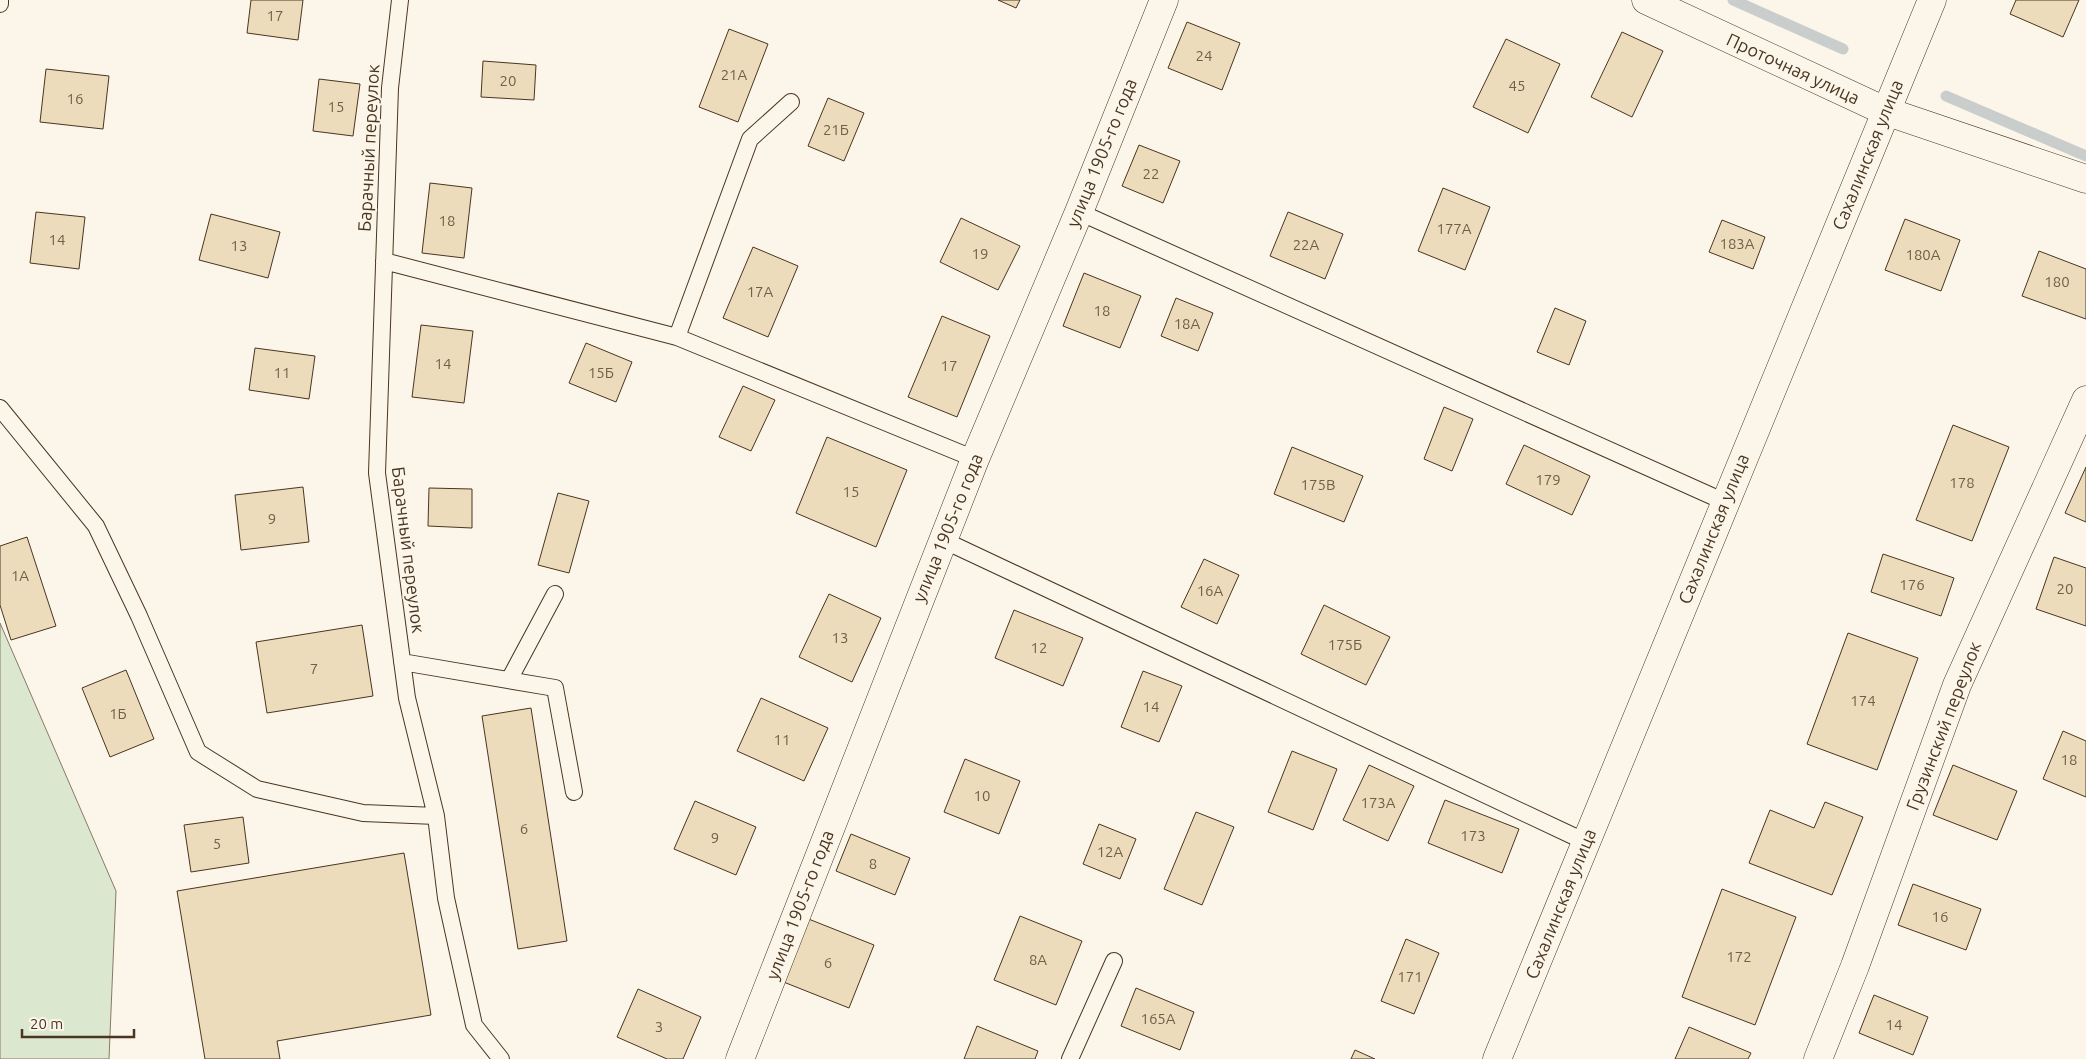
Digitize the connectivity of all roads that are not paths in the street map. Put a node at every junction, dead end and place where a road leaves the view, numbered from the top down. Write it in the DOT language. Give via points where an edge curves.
graph roads {
  1 [pos="0,0"];
  2 [pos="400,0"];
  3 [pos="1164,0"];
  4 [pos="1646,0"];
  5 [pos="1932,0"];
  6 [pos="0,4"];
  7 [pos="791,102"];
  8 [pos="1885,111"];
  9 [pos="2086,179"];
  10 [pos="1079,212"];
  11 [pos="384,261"];
  12 [pos="677,337"];
  13 [pos="2086,400"];
  14 [pos="0,408"];
  15 [pos="975,459"];
  16 [pos="1725,502"];
  17 [pos="942,540"];
  18 [pos="555,594"];
  19 [pos="402,662"];
  20 [pos="509,680"];
  21 [pos="574,792"];
  22 [pos="436,816"];
  23 [pos="1586,842"];
  24 [pos="1114,961"];
  25 [pos="501,1059"];
  26 [pos="740,1059"];
  27 [pos="1070,1059"];
  28 [pos="1497,1059"];
  29 [pos="1818,1059"];
  1 -- 6 [label="lane"];
  2 -- 11 [label="lane, Барачный переулок" via="390,88"];
  3 -- 10 [label="street, улица 1905-го года"];
  4 -- 8 [label="street, Проточная улица"];
  5 -- 8 [label="street, Сахалинская улица"];
  7 -- 12 [label="lane" via="750,139"];
  8 -- 9 [label="street, Проточная улица"];
  8 -- 16 [label="street, Сахалинская улица"];
  10 -- 15 [label="street, улица 1905-го года"];
  10 -- 16 [label="lane"];
  11 -- 12 [label="lane"];
  11 -- 19 [label="lane, Барачный переулок" via="376,473"];
  12 -- 15 [label="lane"];
  13 -- 29 [label="street, Грузинский переулок" via="1957,685"];
  14 -- 22 [label="lane" via="96,526 198,752 257,789 363,813"];
  15 -- 17 [label="street, улица 1905-го года"];
  16 -- 23 [label="street, Сахалинская улица"];
  17 -- 23 [label="lane"];
  17 -- 26 [label="street, улица 1905-го года"];
  18 -- 20 [label="lane"];
  19 -- 20 [label="lane"];
  19 -- 22 [label="lane, Барачный переулок" via="406,698"];
  20 -- 21 [label="lane" via="555,688"];
  22 -- 25 [label="lane, Барачный переулок" via="446,898 474,1026"];
  23 -- 28 [label="street, Сахалинская улица"];
  24 -- 27 [label="lane"];
}
